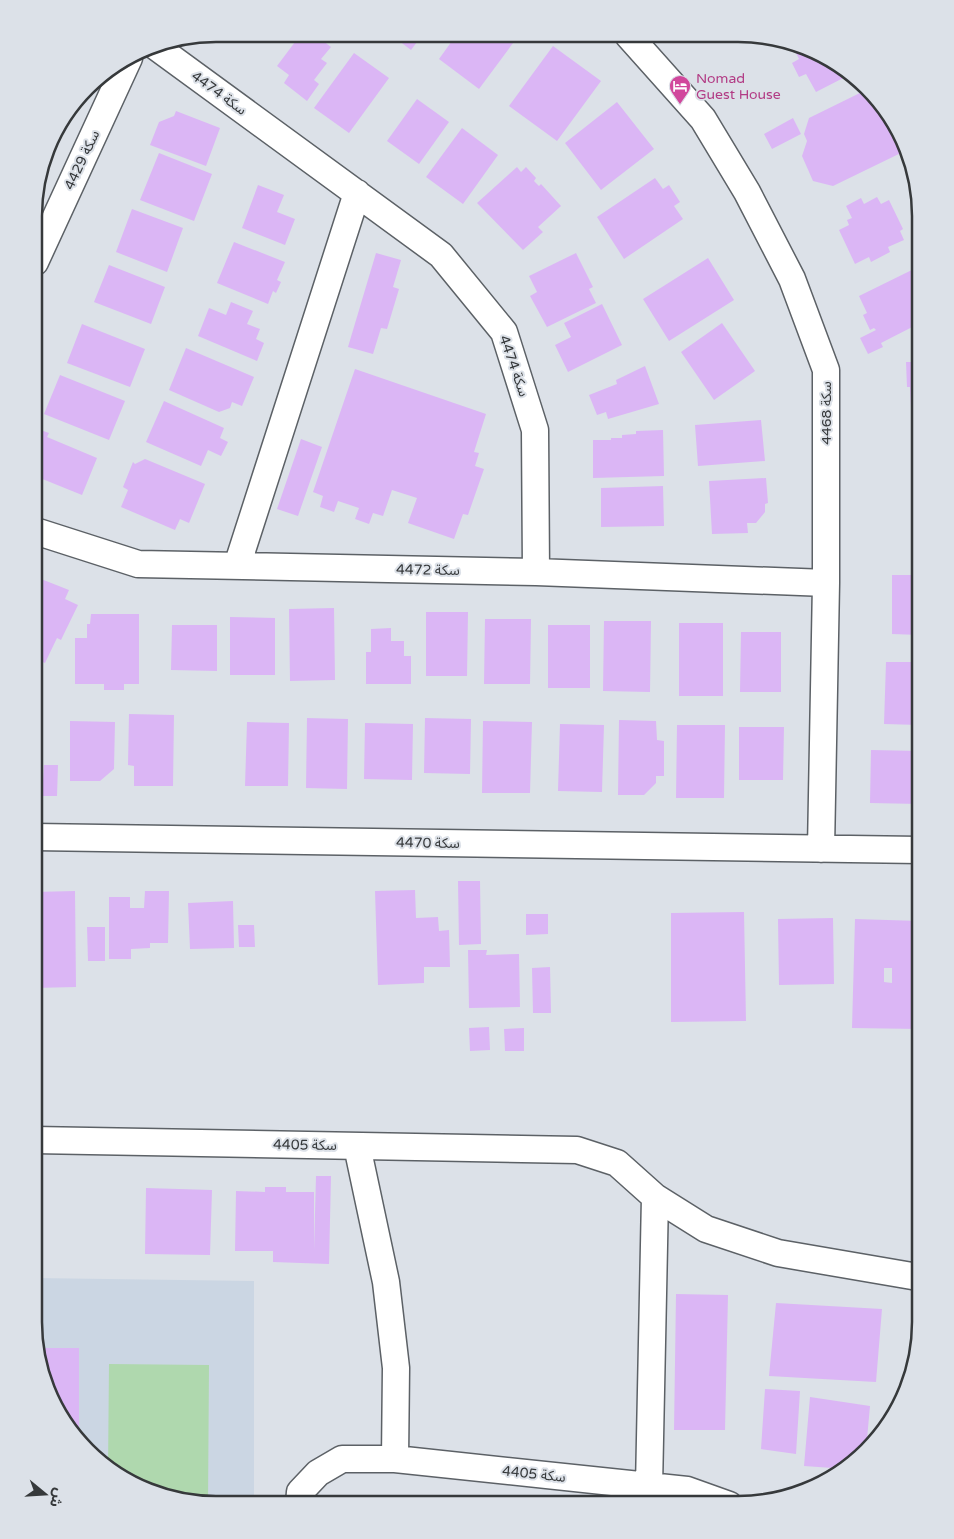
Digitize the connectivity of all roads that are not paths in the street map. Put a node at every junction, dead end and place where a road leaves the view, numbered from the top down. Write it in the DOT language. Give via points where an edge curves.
graph roads {
  1 [pos="634,42"];
  2 [pos="162,51"];
  3 [pos="124,70"];
  4 [pos="357,193"];
  5 [pos="42,247"];
  6 [pos="42,532"];
  7 [pos="236,566"];
  8 [pos="536,572"];
  9 [pos="826,583"];
  10 [pos="42,837"];
  11 [pos="821,849"];
  12 [pos="911,850"];
  13 [pos="42,1140"];
  14 [pos="357,1146"];
  15 [pos="655,1197"];
  16 [pos="911,1276"];
  17 [pos="395,1459"];
  18 [pos="649,1487"];
  19 [pos="611,1494"];
  20 [pos="300,1496"];
  21 [pos="704,1496"];
  1 -- 9 [label="street, سكة 4468" via="703,119 747,192 792,279 826,370"];
  2 -- 4 [label="street, سكة 4474"];
  3 -- 5 [label="street, سكة 4429"];
  4 -- 7 [label="street"];
  4 -- 8 [label="street, سكة 4474" via="441,254 504,332 535,430"];
  6 -- 7 [label="street, سكة 4472" via="138,564"];
  7 -- 8 [label="street, سكة 4472"];
  8 -- 9 [label="street, سكة 4472"];
  9 -- 11 [label="street, سكة 4468"];
  10 -- 11 [label="street, سكة 4470"];
  11 -- 12 [label="street, سكة 4470"];
  13 -- 14 [label="street, سكة 4405"];
  14 -- 15 [label="street, سكة 4405" via="577,1150 617,1163"];
  14 -- 17 [label="street" via="386,1282 396,1368"];
  15 -- 16 [label="street, سكة 4405" via="706,1229 778,1254"];
  15 -- 18 [label="street"];
  17 -- 19 [label="street, سكة 4405"];
  17 -- 20 [label="street, سكة 4405" via="342,1459 318,1473"];
  18 -- 19 [label="street, سكة 4405"];
  18 -- 21 [label="street, سكة 4405" via="687,1490"];
}
